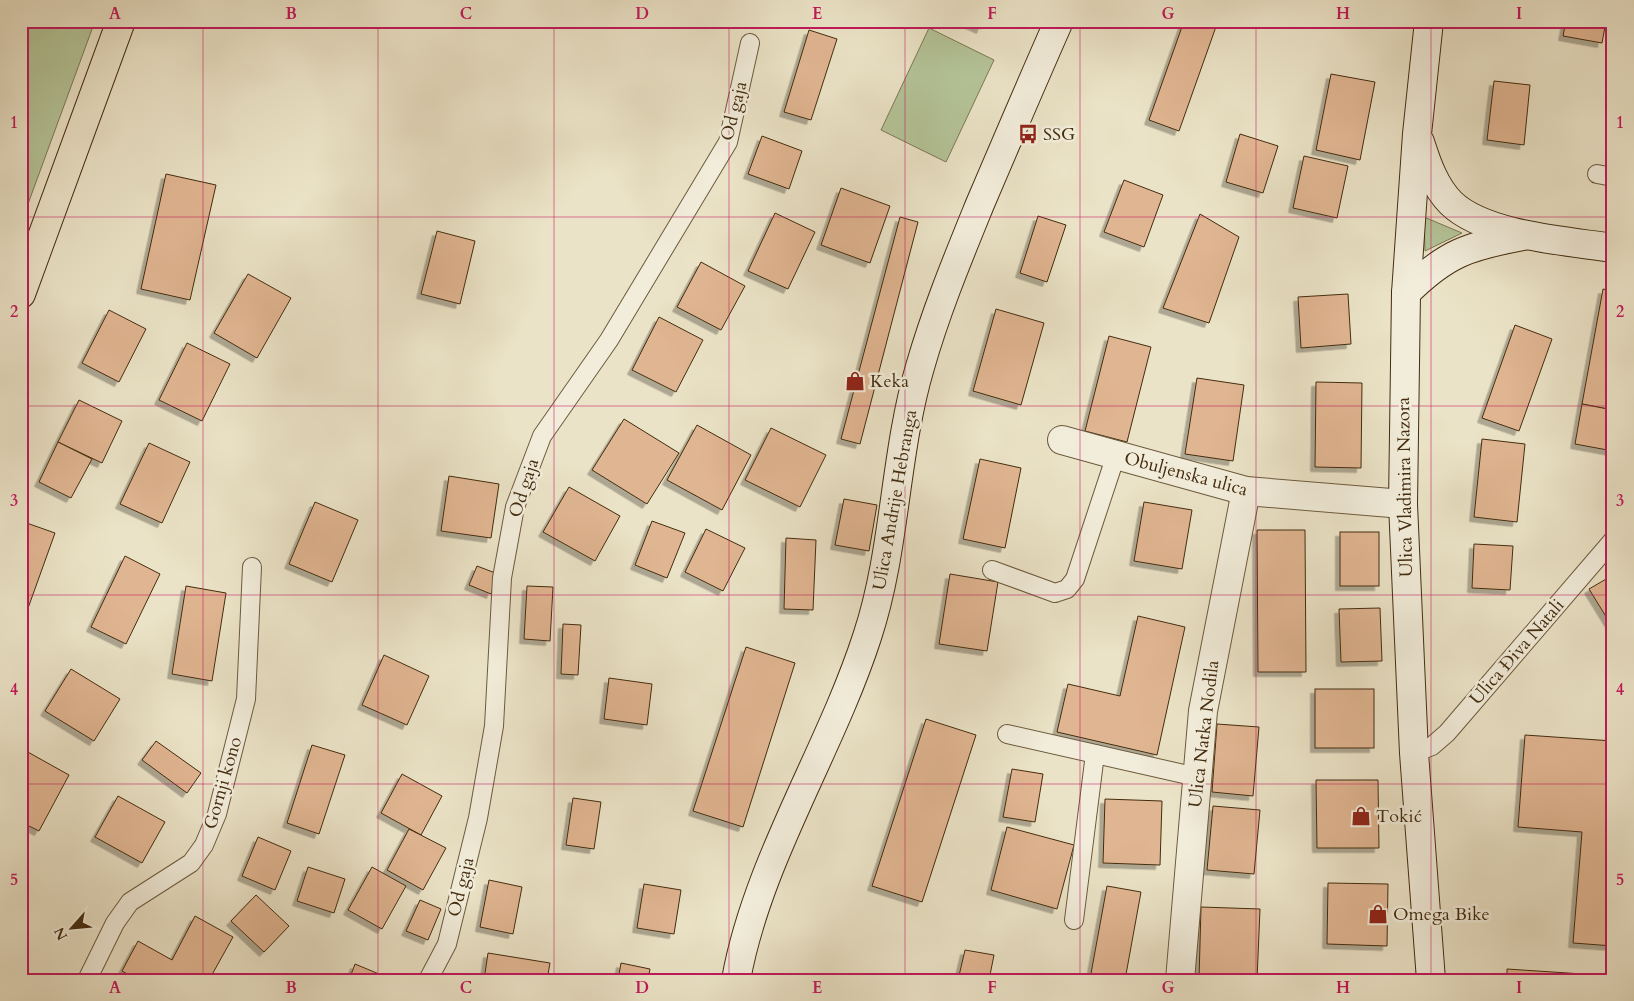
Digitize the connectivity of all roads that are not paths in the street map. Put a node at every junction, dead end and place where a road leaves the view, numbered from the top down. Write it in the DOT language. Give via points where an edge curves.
graph roads {
  1 [pos="121,21"];
  2 [pos="1059,21"];
  3 [pos="1429,21"];
  4 [pos="750,43"];
  5 [pos="1417,134"];
  6 [pos="1527,236"];
  7 [pos="1613,248"];
  8 [pos="1406,293"];
  9 [pos="21,294"];
  10 [pos="1062,440"];
  11 [pos="1116,455"];
  12 [pos="1246,491"];
  13 [pos="1402,504"];
  14 [pos="1613,540"];
  15 [pos="252,567"];
  16 [pos="992,570"];
  17 [pos="1007,734"];
  18 [pos="1414,753"];
  19 [pos="1096,754"];
  20 [pos="1197,777"];
  21 [pos="1074,920"];
  22 [pos="1429,953"];
  23 [pos="87,980"];
  24 [pos="428,980"];
  25 [pos="736,980"];
  26 [pos="1180,980"];
  27 [pos="1431,980"];
  28 [pos="1436,980"];
  1 -- 9 [label="main road"];
  2 -- 25 [label="street, Ulica Andrije Hebranga" via="944,292 919,369 879,594 868,636 777,852 739,960"];
  3 -- 5 [label="street, Ulica Vladimira Nazora"];
  4 -- 24 [label="lane, Od gaja" via="728,142 609,340 542,436 515,507 502,578 494,726 478,818 447,944"];
  5 -- 6 [label="street" via="1438,186 1452,204 1474,218"];
  5 -- 8 [label="street, Ulica Vladimira Nazora"];
  6 -- 7 [label="street"];
  6 -- 8 [label="street" via="1481,244 1458,252 1441,261"];
  8 -- 13 [label="street, Ulica Vladimira Nazora"];
  10 -- 11 [label="street, Obuljenska ulica"];
  11 -- 12 [label="street, Obuljenska ulica"];
  11 -- 16 [label="lane" via="1075,579 1067,589 1055,593"];
  12 -- 13 [label="street, Obuljenska ulica"];
  12 -- 20 [label="street, Ulica Natka Nodila" via="1203,711"];
  13 -- 18 [label="street, Ulica Vladimira Nazora"];
  14 -- 18 [label="lane, Ulica Điva Natali" via="1447,734 1432,746"];
  15 -- 23 [label="lane, Gornji kono" via="246,700 217,814 204,845 191,863 130,902 115,923"];
  17 -- 19 [label="lane"];
  18 -- 22 [label="street, Ulica Vladimira Nazora"];
  19 -- 20 [label="lane"];
  19 -- 21 [label="lane"];
  20 -- 26 [label="street, Ulica Natka Nodila"];
  22 -- 27 [label="street, Ulica Vladimira Nazora"];
  22 -- 28 [label="street, Ulica Vladimira Nazora"];
}
